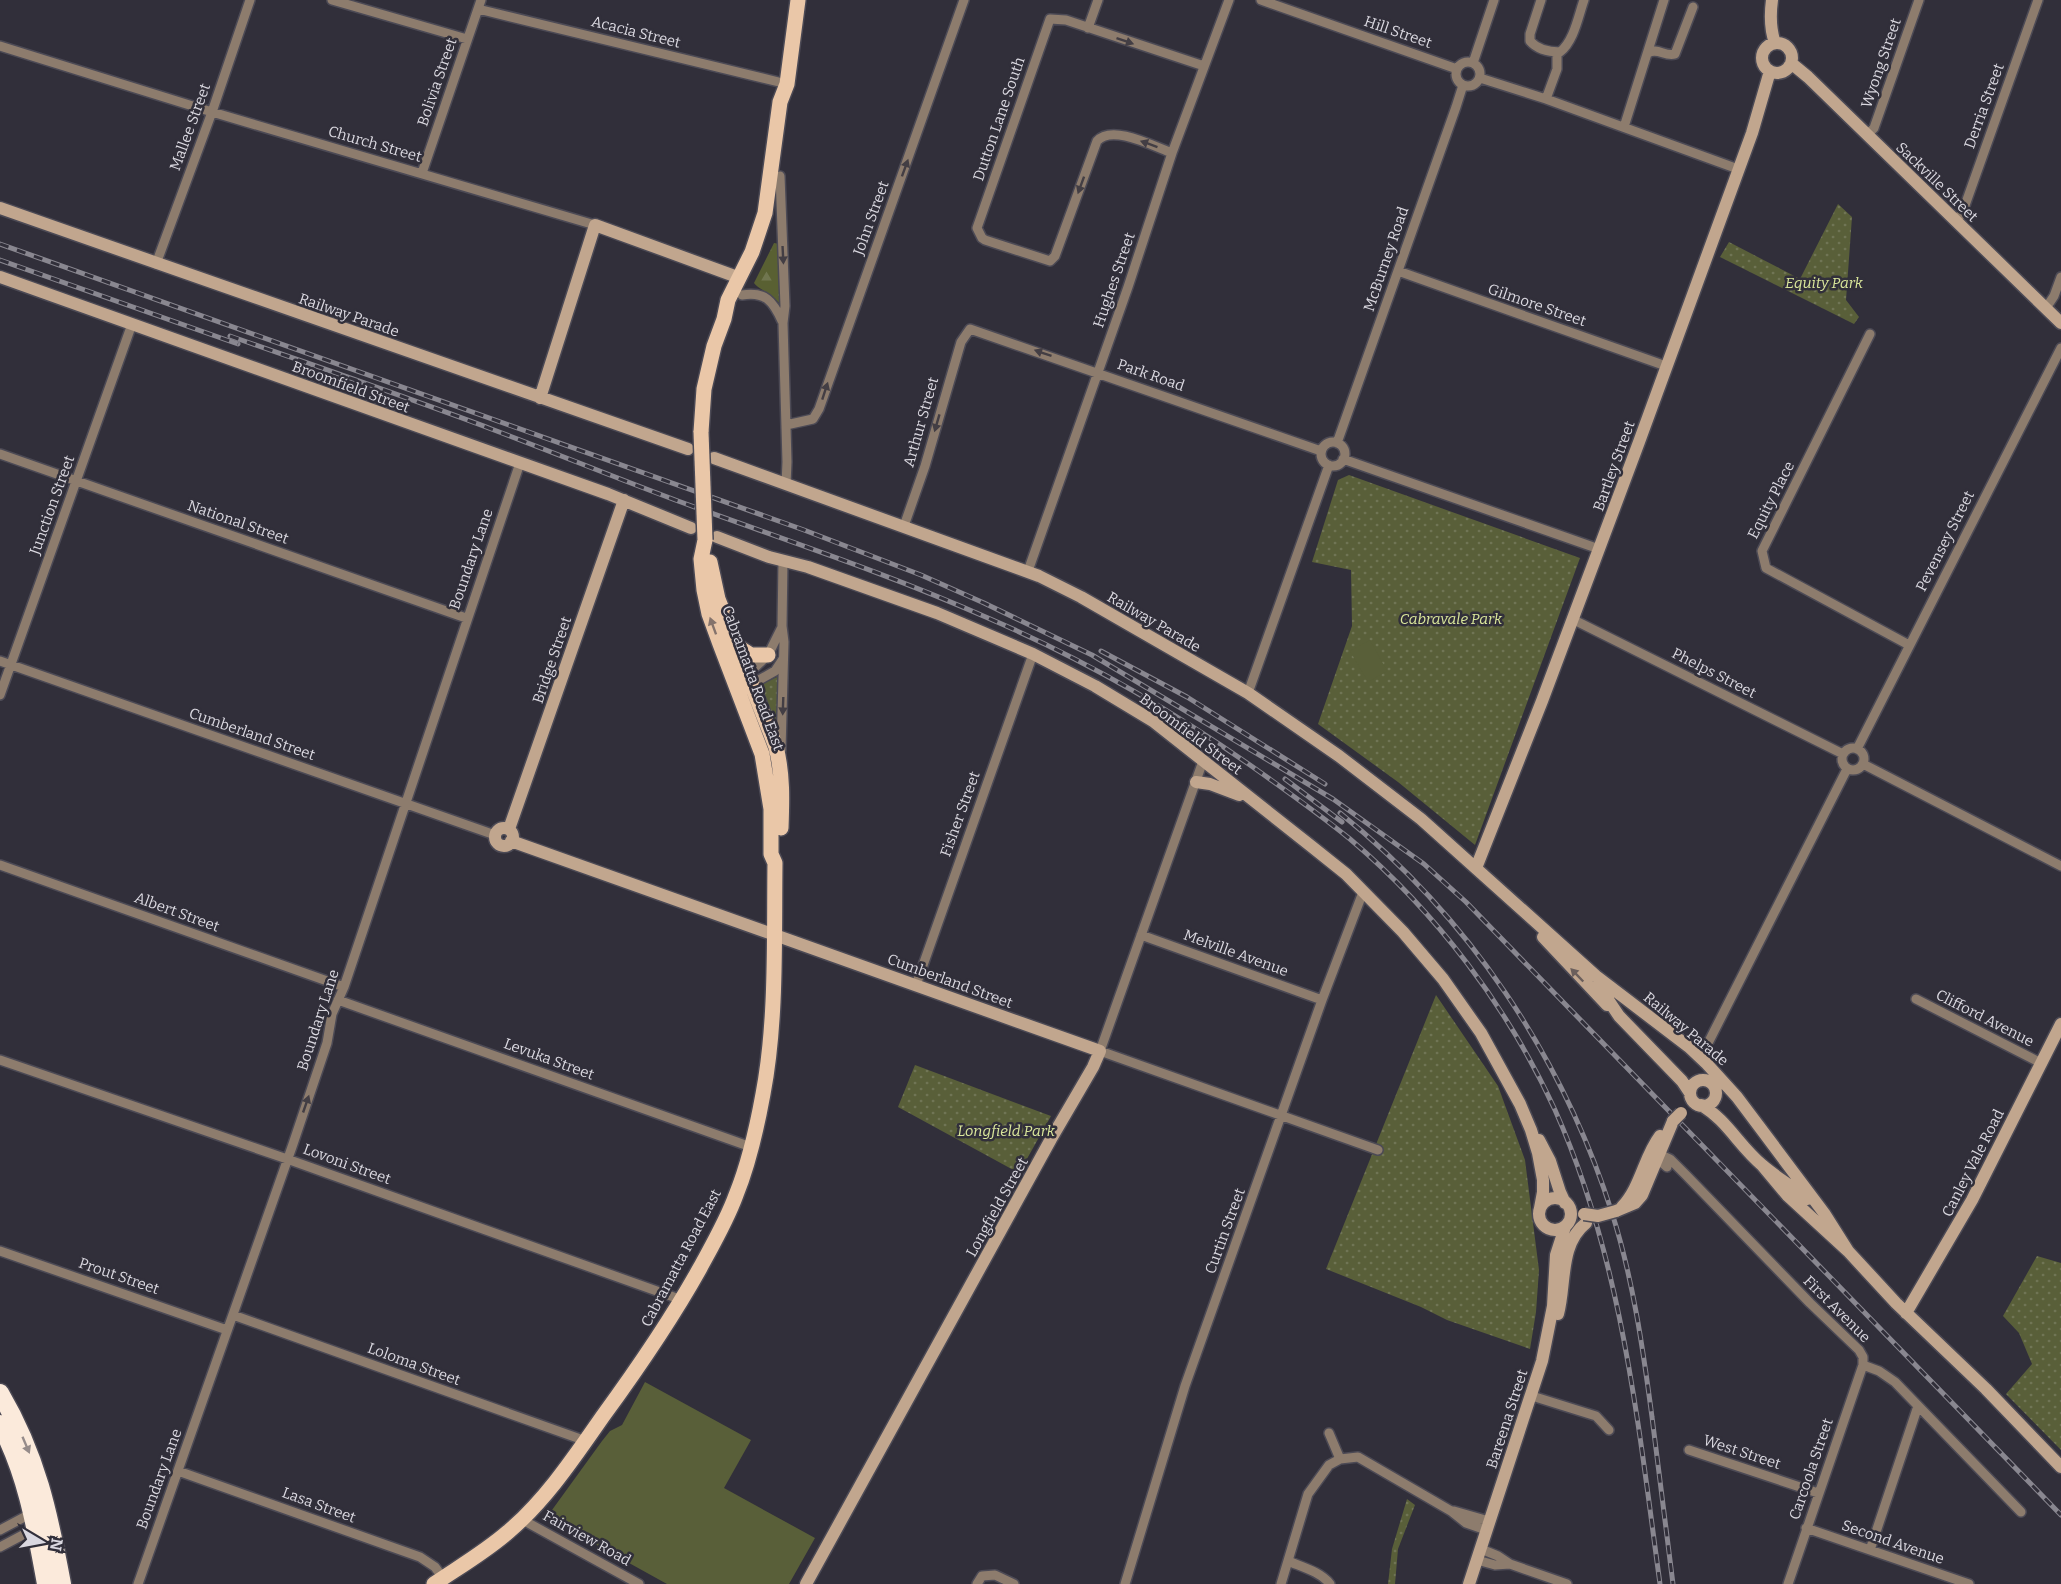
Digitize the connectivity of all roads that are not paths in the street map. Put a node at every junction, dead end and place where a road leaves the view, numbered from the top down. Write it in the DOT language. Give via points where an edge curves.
graph roads {
  1 [pos="250,0"];
  2 [pos="332,0"];
  3 [pos="798,0"];
  4 [pos="964,0"];
  5 [pos="1098,0"];
  6 [pos="1229,0"];
  7 [pos="1261,0"];
  8 [pos="1494,0"];
  9 [pos="1541,0"];
  10 [pos="1584,0"];
  11 [pos="1664,0"];
  12 [pos="1772,0"];
  13 [pos="1919,0"];
  14 [pos="2038,0"];
  15 [pos="479,5"];
  16 [pos="1693,7"];
  17 [pos="1088,28"];
  18 [pos="467,39"];
  19 [pos="1775,43"];
  20 [pos="0,46"];
  21 [pos="1557,52"];
  22 [pos="1648,53"];
  23 [pos="1473,63"];
  24 [pos="1791,63"];
  25 [pos="1204,66"];
  26 [pos="1457,69"];
  27 [pos="1770,71"];
  28 [pos="1480,78"];
  29 [pos="787,84"];
  30 [pos="1462,85"];
  31 [pos="1546,99"];
  32 [pos="212,112"];
  33 [pos="1624,128"];
  34 [pos="1867,135"];
  35 [pos="1172,153"];
  36 [pos="1738,169"];
  37 [pos="422,173"];
  38 [pos="780,176"];
  39 [pos="0,208"];
  40 [pos="1956,222"];
  41 [pos="595,225"];
  42 [pos="156,264"];
  43 [pos="1398,271"];
  44 [pos="0,277"];
  45 [pos="2061,277"];
  46 [pos="740,278"];
  47 [pos="742,295"];
  48 [pos="2046,308"];
  49 [pos="724,318"];
  50 [pos="783,323"];
  51 [pos="2061,323"];
  52 [pos="132,324"];
  53 [pos="970,329"];
  54 [pos="1870,334"];
  55 [pos="2061,348"];
  56 [pos="1666,366"];
  57 [pos="1098,372"];
  58 [pos="540,398"];
  59 [pos="786,424"];
  60 [pos="1337,443"];
  61 [pos="688,449"];
  62 [pos="1321,451"];
  63 [pos="0,454"];
  64 [pos="714,458"];
  65 [pos="1343,459"];
  66 [pos="520,463"];
  67 [pos="1329,465"];
  68 [pos="76,481"];
  69 [pos="786,484"];
  70 [pos="624,500"];
  71 [pos="904,526"];
  72 [pos="691,528"];
  73 [pos="711,539"];
  74 [pos="1599,549"];
  75 [pos="705,559"];
  76 [pos="783,561"];
  77 [pos="1028,571"];
  78 [pos="466,618"];
  79 [pos="1572,619"];
  80 [pos="782,626"];
  81 [pos="1909,645"];
  82 [pos="737,646"];
  83 [pos="1033,654"];
  84 [pos="776,656"];
  85 [pos="0,661"];
  86 [pos="11,664"];
  87 [pos="743,682"];
  88 [pos="1248,693"];
  89 [pos="0,695"];
  90 [pos="1857,749"];
  91 [pos="1843,754"];
  92 [pos="1203,761"];
  93 [pos="780,764"];
  94 [pos="1863,764"];
  95 [pos="1847,769"];
  96 [pos="1196,782"];
  97 [pos="1254,802"];
  98 [pos="405,804"];
  99 [pos="508,829"];
  100 [pos="495,835"];
  101 [pos="511,842"];
  102 [pos="775,863"];
  103 [pos="0,865"];
  104 [pos="2061,866"];
  105 [pos="1476,868"];
  106 [pos="1363,892"];
  107 [pos="1523,910"];
  108 [pos="774,934"];
  109 [pos="1141,935"];
  110 [pos="1596,976"];
  111 [pos="916,985"];
  112 [pos="344,987"];
  113 [pos="1916,999"];
  114 [pos="338,1000"];
  115 [pos="1322,1000"];
  116 [pos="1619,1016"];
  117 [pos="2061,1024"];
  118 [pos="1100,1051"];
  119 [pos="1701,1057"];
  120 [pos="0,1060"];
  121 [pos="1663,1062"];
  122 [pos="2041,1063"];
  123 [pos="1705,1080"];
  124 [pos="1715,1090"];
  125 [pos="1690,1094"];
  126 [pos="1700,1105"];
  127 [pos="1282,1116"];
  128 [pos="1677,1117"];
  129 [pos="1527,1118"];
  130 [pos="1726,1126"];
  131 [pos="1662,1133"];
  132 [pos="751,1147"];
  133 [pos="1775,1149"];
  134 [pos="1378,1150"];
  135 [pos="1659,1154"];
  136 [pos="286,1159"];
  137 [pos="1761,1164"];
  138 [pos="1667,1167"];
  139 [pos="1682,1172"];
  140 [pos="1647,1173"];
  141 [pos="1795,1189"];
  142 [pos="1567,1204"];
  143 [pos="1540,1208"];
  144 [pos="1824,1213"];
  145 [pos="1591,1218"];
  146 [pos="1543,1225"];
  147 [pos="1566,1225"];
  148 [pos="1844,1247"];
  149 [pos="0,1251"];
  150 [pos="1556,1259"];
  151 [pos="682,1300"];
  152 [pos="1906,1313"];
  153 [pos="233,1315"];
  154 [pos="227,1330"];
  155 [pos="1543,1357"];
  156 [pos="1863,1365"];
  157 [pos="0,1393"];
  158 [pos="1532,1396"];
  159 [pos="1918,1406"];
  160 [pos="0,1424"];
  161 [pos="1609,1430"];
  162 [pos="1329,1432"];
  163 [pos="586,1441"];
  164 [pos="1689,1450"];
  165 [pos="1340,1459"];
  166 [pos="2061,1467"];
  167 [pos="178,1471"];
  168 [pos="1818,1493"];
  169 [pos="2021,1512"];
  170 [pos="521,1519"];
  171 [pos="34,1521"];
  172 [pos="1488,1526"];
  173 [pos="1806,1528"];
  174 [pos="0,1530"];
  175 [pos="0,1547"];
  176 [pos="1870,1550"];
  177 [pos="1479,1554"];
  178 [pos="1288,1561"];
  179 [pos="439,1581"];
  180 [pos="46,1584"];
  181 [pos="62,1584"];
  182 [pos="138,1584"];
  183 [pos="639,1584"];
  184 [pos="806,1584"];
  185 [pos="977,1584"];
  186 [pos="1014,1584"];
  187 [pos="1125,1584"];
  188 [pos="1281,1584"];
  189 [pos="1330,1584"];
  190 [pos="1469,1584"];
  191 [pos="1567,1584"];
  192 [pos="1788,1584"];
  193 [pos="1970,1584"];
  1 -- 32 [label="street, Mallee Street"];
  2 -- 18 [label="street"];
  3 -- 29 [label="main road"];
  59 -- 4 [label="street, John Street, one-way" via="813,419 819,409"];
  5 -- 17 [label="street"];
  6 -- 25 [label="street, Hughes Street"];
  7 -- 26 [label="street, Hill Street"];
  8 -- 23 [label="street"];
  9 -- 21 [label="street" via="1530,41"];
  10 -- 21 [label="street" via="1565,48"];
  11 -- 22 [label="street"];
  12 -- 19 [label="main road" via="1770,15"];
  13 -- 34 [label="street, Wyong Street" via="1874,128"];
  14 -- 40 [label="street, Derria Street"];
  15 -- 18 [label="street, Bolivia Street"];
  15 -- 29 [label="street, Acacia Street"];
  16 -- 22 [label="street" via="1675,54"];
  17 -- 25 [label="street, one-way"];
  35 -- 17 [label="street, Dutton Lane South, one-way" via="1126,136 1106,134 1097,141 1054,259 1046,261 982,237 977,228 1050,19"];
  18 -- 37 [label="street, Bolivia Street"];
  19 -- 24 [label="main road" via="1789,49"];
  19 -- 27 [label="main road" via="1762,54 1763,64"];
  20 -- 32 [label="street, Church Street"];
  21 -- 31 [label="street" via="1557,69"];
  22 -- 33 [label="street"];
  23 -- 26 [label="street" via="1462,63"];
  23 -- 28 [label="street" via="1479,67"];
  24 -- 27 [label="main road" via="1779,72"];
  24 -- 34 [label="main road, Sackville Street"];
  25 -- 35 [label="street, Hughes Street"];
  26 -- 30 [label="street" via="1457,80"];
  27 -- 36 [label="main road, Bartley Street"];
  28 -- 30 [label="street" via="1471,86"];
  28 -- 31 [label="street"];
  29 -- 38 [label="main road" via="789,102"];
  29 -- 46 [label="main road, Cabramatta Road East" via="780,102 764,219"];
  30 -- 43 [label="street, McBurney Road"];
  31 -- 33 [label="street"];
  32 -- 37 [label="street, Church Street"];
  32 -- 42 [label="street, Mallee Street"];
  33 -- 36 [label="street"];
  34 -- 40 [label="main road, Sackville Street"];
  35 -- 57 [label="street, Hughes Street"];
  36 -- 56 [label="main road, Bartley Street"];
  37 -- 41 [label="street, Church Street"];
  38 -- 47 [label="main road" via="771,229"];
  38 -- 50 [label="street, one-way"];
  39 -- 42 [label="main road, Railway Parade"];
  40 -- 48 [label="main road, Sackville Street"];
  41 -- 46 [label="main road, Church Street"];
  41 -- 58 [label="main road"];
  42 -- 58 [label="main road, Railway Parade"];
  43 -- 56 [label="street, Gilmore Street"];
  43 -- 60 [label="street, McBurney Road"];
  44 -- 52 [label="main road, Broomfield Street"];
  45 -- 48 [label="street"];
  46 -- 49 [label="main road, Cabramatta Road East"];
  47 -- 49 [label="main road"];
  47 -- 50 [label="street" via="755,293 768,299"];
  48 -- 51 [label="main road, Sackville Street"];
  49 -- 73 [label="main road, Cabramatta Road East, bridge" via="708,368 702,410"];
  50 -- 59 [label="street"];
  52 -- 66 [label="main road, Broomfield Street"];
  52 -- 68 [label="street, Junction Street"];
  57 -- 53 [label="street, Park Road, one-way"];
  53 -- 71 [label="street, Arthur Street, one-way" via="961,342"];
  54 -- 81 [label="street, Equity Place" via="1762,551 1766,568"];
  55 -- 81 [label="street, Pevensey Street"];
  56 -- 74 [label="main road, Bartley Street"];
  57 -- 62 [label="street, Park Road"];
  57 -- 77 [label="street, Hughes Street"];
  58 -- 61 [label="main road, Railway Parade"];
  59 -- 69 [label="street"];
  60 -- 62 [label="street" via="1328,443"];
  60 -- 65 [label="street" via="1343,448"];
  62 -- 67 [label="street"];
  63 -- 68 [label="street, National Street"];
  64 -- 69 [label="main road, Railway Parade"];
  65 -- 67 [label="street"];
  65 -- 74 [label="street"];
  66 -- 70 [label="main road, Broomfield Street"];
  66 -- 78 [label="street, Boundary Lane"];
  67 -- 88 [label="street"];
  68 -- 78 [label="street, National Street"];
  68 -- 86 [label="street, Junction Street"];
  69 -- 71 [label="main road, Railway Parade"];
  70 -- 72 [label="main road, Broomfield Street"];
  70 -- 99 [label="main road, Bridge Street"];
  71 -- 77 [label="main road, Railway Parade"];
  73 -- 75 [label="main road, Cabramatta Road East"];
  73 -- 76 [label="main road, Broomfield Street"];
  74 -- 79 [label="main road, Bartley Street"];
  75 -- 82 [label="main road, Cabramatta Road East"];
  87 -- 75 [label="main road, Cabramatta Road East, one-way" via="709,614 704,590"];
  76 -- 80 [label="street, Cabramatta Road East"];
  76 -- 83 [label="main road, Broomfield Street" via="937,614"];
  77 -- 88 [label="main road, Railway Parade"];
  78 -- 98 [label="street, Boundary Lane"];
  79 -- 91 [label="street, Phelps Street"];
  79 -- 105 [label="main road, Bartley Street"];
  80 -- 84 [label="street, Cabramatta Road East"];
  80 -- 84 [label="street, Cabramatta Road East"];
  81 -- 90 [label="street, Pevensey Street"];
  82 -- 84 [label="main road" via="755,656"];
  82 -- 87 [label="main road, Cabramatta Road East"];
  83 -- 92 [label="main road, Broomfield Street" via="1140,712"];
  83 -- 111 [label="street, Fisher Street"];
  84 -- 87 [label="street, Cabramatta Road East"];
  84 -- 87 [label="street, Cabramatta Road East" via="775,671"];
  84 -- 93 [label="street, Cabramatta Road East, one-way"];
  85 -- 86 [label="street, Cumberland Street"];
  86 -- 89 [label="street, Junction Street"];
  86 -- 98 [label="street, Cumberland Street"];
  87 -- 93 [label="main road, Cabramatta Road East" via="768,724"];
  87 -- 102 [label="main road, Cabramatta Road East" via="764,760 771,809 771,854"];
  88 -- 105 [label="main road, Railway Parade" via="1421,819"];
  90 -- 91 [label="street" via="1848,749"];
  90 -- 94 [label="street" via="1863,754"];
  91 -- 95 [label="street"];
  92 -- 96 [label="street, Longfield Street"];
  92 -- 97 [label="main road, Broomfield Street"];
  93 -- 102 [label="main road, Cabramatta Road East" via="781,854"];
  94 -- 95 [label="street" via="1856,770"];
  94 -- 104 [label="street"];
  95 -- 119 [label="street"];
  96 -- 97 [label="main road" via="1217,786"];
  96 -- 109 [label="street, Longfield Street"];
  97 -- 106 [label="main road, Broomfield Street"];
  98 -- 100 [label="street, Cumberland Street"];
  98 -- 112 [label="street, Boundary Lane"];
  99 -- 100 [label="main road" via="500,828"];
  99 -- 101 [label="main road" via="513,835"];
  100 -- 101 [label="main road" via="499,845"];
  101 -- 108 [label="main road, Cumberland Street"];
  102 -- 108 [label="main road, Cabramatta Road East"];
  103 -- 112 [label="street, Albert Street"];
  105 -- 107 [label="main road, Railway Parade"];
  106 -- 115 [label="street, Curtin Street"];
  106 -- 129 [label="main road, Broomfield Street" via="1443,979 1481,1033"];
  107 -- 110 [label="main road, Railway Parade"];
  116 -- 107 [label="main road, Railway Parade, one-way" via="1554,951"];
  108 -- 111 [label="main road, Cumberland Street"];
  108 -- 132 [label="main road, Cabramatta Road East" via="769,1060"];
  109 -- 115 [label="street, Melville Avenue"];
  109 -- 118 [label="street, Longfield Street"];
  110 -- 116 [label="main road"];
  110 -- 119 [label="main road, Railway Parade"];
  111 -- 118 [label="main road, Cumberland Street"];
  112 -- 114 [label="street, Boundary Lane"];
  113 -- 122 [label="street, Clifford Avenue"];
  114 -- 132 [label="street, Levuka Street"];
  136 -- 114 [label="street, Boundary Lane, one-way"];
  115 -- 127 [label="street, Curtin Street"];
  116 -- 121 [label="main road"];
  117 -- 122 [label="main road, Canley Vale Road"];
  118 -- 127 [label="street, Cumberland Street"];
  118 -- 184 [label="main road, Longfield Street"];
  119 -- 133 [label="main road, Railway Parade" via="1726,1083"];
  120 -- 136 [label="street, Lovoni Street"];
  121 -- 123 [label="main road" via="1684,1075"];
  121 -- 125 [label="main road"];
  122 -- 152 [label="main road, Canley Vale Road" via="1972,1200"];
  123 -- 124 [label="main road"];
  123 -- 125 [label="main road" via="1693,1084"];
  124 -- 126 [label="main road" via="1711,1102"];
  124 -- 130 [label="main road"];
  125 -- 126 [label="main road"];
  125 -- 128 [label="main road"];
  126 -- 128 [label="main road"];
  126 -- 130 [label="main road"];
  127 -- 134 [label="street, Cumberland Street"];
  127 -- 187 [label="street, Curtin Street" via="1185,1386"];
  128 -- 131 [label="main road"];
  128 -- 135 [label="main road"];
  129 -- 142 [label="main road"];
  129 -- 143 [label="main road" via="1543,1180"];
  130 -- 137 [label="main road"];
  131 -- 135 [label="street"];
  131 -- 140 [label="main road" via="1654,1144"];
  132 -- 151 [label="main road, Cabramatta Road East" via="727,1217"];
  133 -- 141 [label="main road"];
  133 -- 144 [label="main road, Railway Parade"];
  135 -- 138 [label="street"];
  135 -- 139 [label="street, First Avenue"];
  135 -- 140 [label="main road" via="1654,1156"];
  136 -- 151 [label="street, Lovoni Street"];
  136 -- 153 [label="street, Boundary Lane"];
  137 -- 141 [label="main road"];
  137 -- 148 [label="main road, Railway Parade" via="1794,1202"];
  138 -- 139 [label="street, First Avenue"];
  138 -- 140 [label="street"];
  139 -- 156 [label="street, First Avenue" via="1859,1350"];
  140 -- 145 [label="main road, bridge" via="1616,1211"];
  141 -- 144 [label="main road"];
  141 -- 148 [label="main road" via="1804,1205"];
  142 -- 143 [label="main road" via="1553,1198"];
  142 -- 145 [label="main road"];
  142 -- 147 [label="main road" via="1571,1215"];
  143 -- 146 [label="main road"];
  144 -- 148 [label="main road, Railway Parade"];
  145 -- 147 [label="main road"];
  145 -- 155 [label="main road" via="1575,1233 1569,1247 1560,1308"];
  146 -- 147 [label="main road" via="1559,1230"];
  146 -- 150 [label="main road, Bareena Street"];
  147 -- 150 [label="main road, Bareena Street"];
  148 -- 152 [label="main road, Railway Parade"];
  149 -- 154 [label="street, Prout Street"];
  150 -- 155 [label="main road, Bareena Street" via="1553,1306"];
  151 -- 163 [label="main road, Cabramatta Road East"];
  152 -- 166 [label="main road, Railway Parade"];
  153 -- 154 [label="street, Boundary Lane"];
  153 -- 163 [label="street, Loloma Street"];
  154 -- 167 [label="street, Boundary Lane"];
  155 -- 158 [label="main road, Bareena Street"];
  156 -- 159 [label="street, First Avenue" via="1890,1378"];
  156 -- 168 [label="street, Carcoola Street"];
  157 -- 181 [label="highway, one-way" via="39,1477"];
  158 -- 161 [label="street" via="1596,1416"];
  158 -- 172 [label="main road, Bareena Street"];
  159 -- 169 [label="street, First Avenue"];
  159 -- 176 [label="street"];
  160 -- 171 [label="highway" via="17,1460"];
  162 -- 165 [label="street"];
  163 -- 170 [label="main road, Cabramatta Road East"];
  164 -- 168 [label="street, West Street"];
  165 -- 172 [label="street" via="1358,1457 1451,1511"];
  165 -- 178 [label="street" via="1329,1465 1308,1494"];
  167 -- 179 [label="street, Lasa Street" via="420,1557 435,1567"];
  167 -- 182 [label="street, Boundary Lane"];
  168 -- 173 [label="street, Carcoola Street"];
  170 -- 179 [label="main road, Cabramatta Road East"];
  170 -- 183 [label="street, Fairview Road"];
  171 -- 174 [label="street"];
  171 -- 175 [label="street"];
  171 -- 180 [label="highway"];
  172 -- 177 [label="main road, Bareena Street"];
  173 -- 176 [label="street, Second Avenue"];
  173 -- 192 [label="street, Carcoola Street"];
  176 -- 193 [label="street, Second Avenue"];
  177 -- 190 [label="main road, Bareena Street"];
  177 -- 191 [label="street" via="1498,1556"];
  178 -- 188 [label="street"];
  178 -- 189 [label="street"];
  185 -- 186 [label="street" via="982,1575 995,1575"];
}
